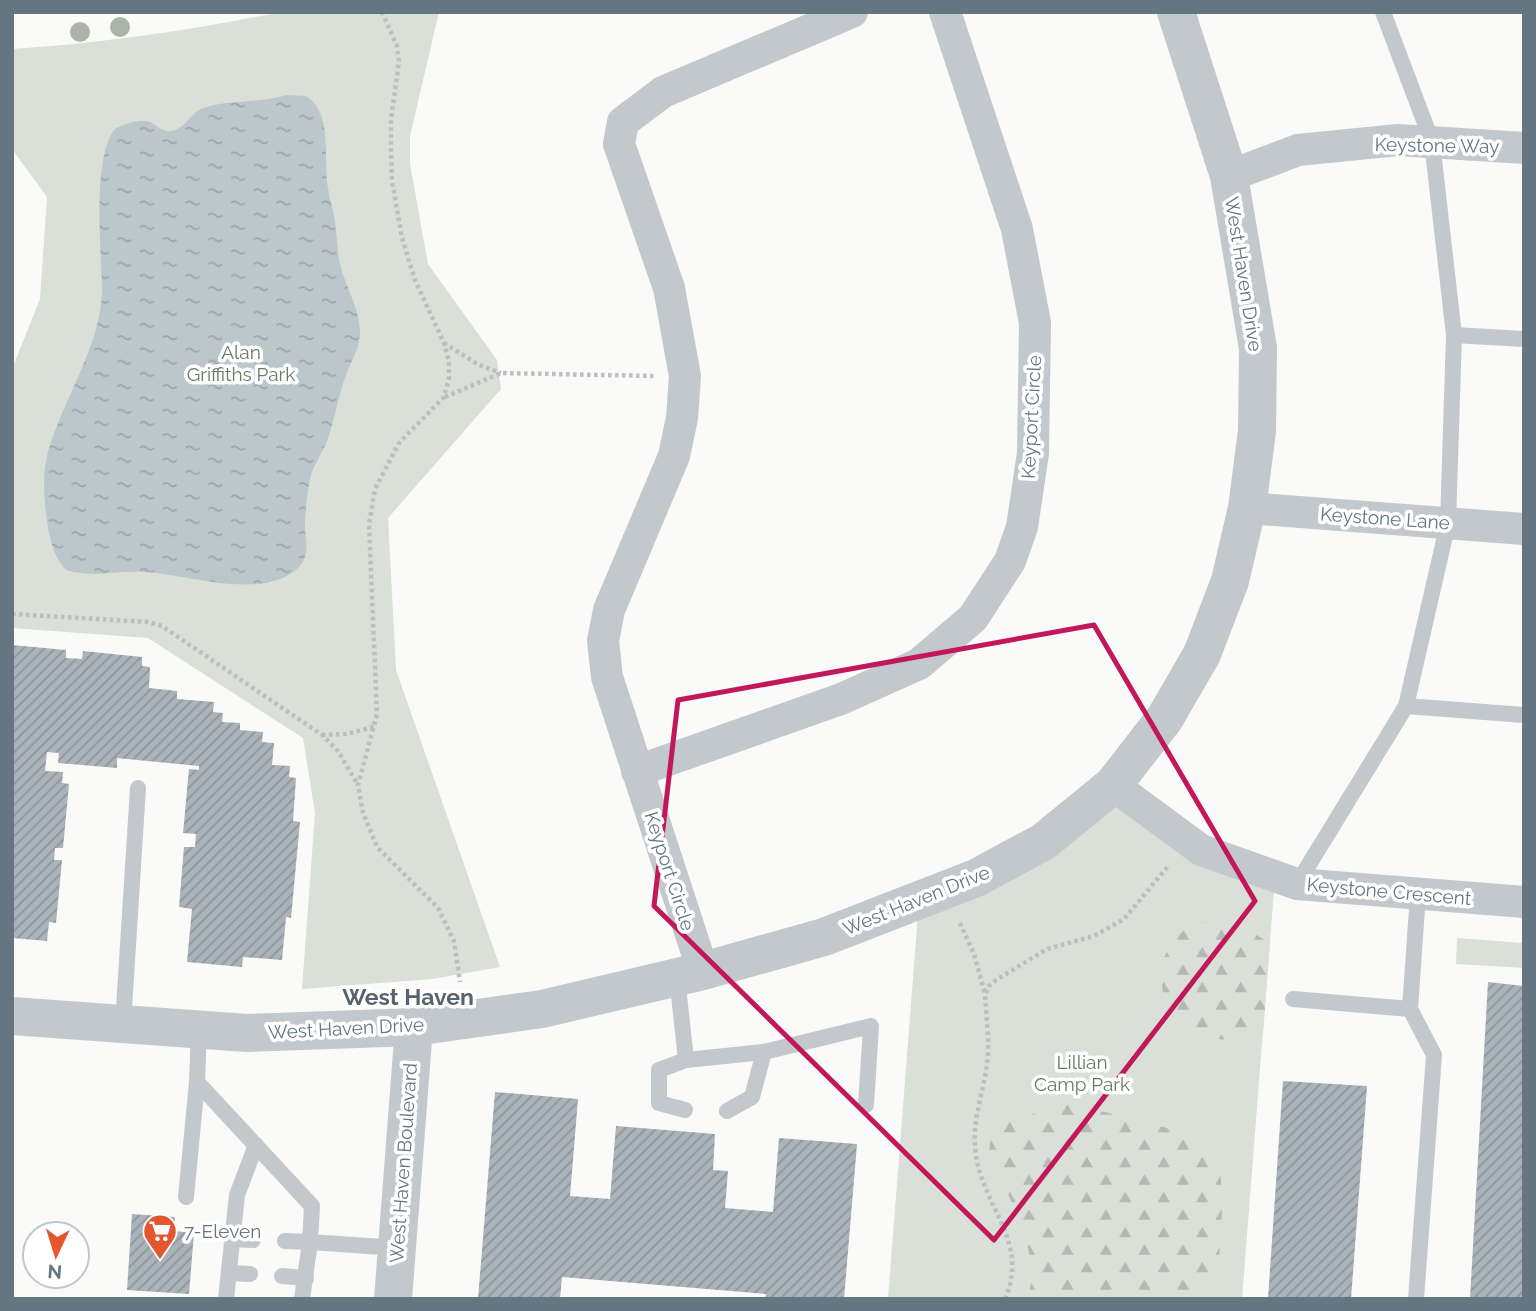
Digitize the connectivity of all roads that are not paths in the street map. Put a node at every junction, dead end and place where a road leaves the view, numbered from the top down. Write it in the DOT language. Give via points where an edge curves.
graph roads {
  1 [pos="852,12"];
  2 [pos="945,12"];
  3 [pos="1176,12"];
  4 [pos="1383,12"];
  5 [pos="1432,142"];
  6 [pos="1524,148"];
  7 [pos="1229,176"];
  8 [pos="1454,335"];
  9 [pos="1524,339"];
  10 [pos="1247,508"];
  11 [pos="1448,523"];
  12 [pos="1524,529"];
  13 [pos="1406,706"];
  14 [pos="1524,715"];
  15 [pos="637,771"];
  16 [pos="1113,785"];
  17 [pos="138,788"];
  18 [pos="1297,884"];
  19 [pos="1418,894"];
  20 [pos="1524,902"];
  21 [pos="690,974"];
  22 [pos="1293,999"];
  23 [pos="1410,1009"];
  24 [pos="12,1016"];
  25 [pos="123,1024"];
  26 [pos="414,1027"];
  27 [pos="199,1029"];
  28 [pos="764,1052"];
  29 [pos="686,1060"];
  30 [pos="197,1082"];
  31 [pos="866,1105"];
  32 [pos="685,1110"];
  33 [pos="727,1111"];
  34 [pos="256,1145"];
  35 [pos="186,1197"];
  36 [pos="231,1238"];
  37 [pos="253,1240"];
  38 [pos="285,1241"];
  39 [pos="310,1242"];
  40 [pos="397,1248"];
  41 [pos="229,1273"];
  42 [pos="250,1274"];
  43 [pos="282,1276"];
  44 [pos="306,1278"];
  45 [pos="226,1299"];
  46 [pos="302,1299"];
  47 [pos="393,1299"];
  48 [pos="1416,1299"];
  1 -- 15 [label="street, Keyport Circle" via="663,92 623,122 619,144 669,288 685,376 674,456 609,610 603,641 607,677"];
  2 -- 15 [label="street, Keyport Circle" via="1017,229 1034,323 1033,453 1022,527 1010,561 973,618 919,664 841,699"];
  3 -- 7 [label="street, West Haven Drive"];
  4 -- 5 [label="lane"];
  5 -- 6 [label="street, Keystone Way"];
  5 -- 7 [label="street, Keystone Way" via="1398,140 1298,150"];
  5 -- 8 [label="lane"];
  7 -- 10 [label="street, West Haven Drive" via="1258,348 1257,431"];
  8 -- 9 [label="lane"];
  8 -- 11 [label="lane"];
  10 -- 11 [label="street, Keystone Lane"];
  10 -- 16 [label="street, West Haven Drive" via="1230,582 1202,653 1165,718"];
  11 -- 12 [label="street, Keystone Lane"];
  11 -- 13 [label="lane"];
  13 -- 14 [label="lane"];
  13 -- 18 [label="lane"];
  15 -- 21 [label="street, Keyport Circle"];
  16 -- 18 [label="street, Keystone Crescent" via="1201,850"];
  16 -- 21 [label="street, West Haven Drive" via="1043,842 976,878 824,937"];
  17 -- 25 [label="lane"];
  18 -- 19 [label="street, Keystone Crescent"];
  19 -- 20 [label="street, Keystone Crescent"];
  19 -- 23 [label="lane"];
  21 -- 26 [label="street, West Haven Drive" via="542,1009"];
  21 -- 29 [label="lane"];
  22 -- 23 [label="lane"];
  23 -- 48 [label="lane" via="1434,1055"];
  24 -- 25 [label="street, West Haven Drive"];
  25 -- 27 [label="street, West Haven Drive"];
  26 -- 27 [label="street, West Haven Drive" via="247,1033"];
  26 -- 40 [label="street, West Haven Boulevard"];
  27 -- 30 [label="lane"];
  28 -- 29 [label="lane"];
  28 -- 31 [label="lane" via="871,1026"];
  28 -- 33 [label="lane" via="752,1097"];
  29 -- 32 [label="lane" via="659,1070 659,1103"];
  30 -- 34 [label="lane"];
  30 -- 35 [label="lane"];
  34 -- 36 [label="lane" via="237,1195"];
  34 -- 39 [label="lane" via="312,1206"];
  36 -- 37 [label="lane"];
  36 -- 41 [label="lane"];
  38 -- 39 [label="lane"];
  39 -- 40 [label="lane"];
  39 -- 44 [label="lane"];
  40 -- 47 [label="street, West Haven Boulevard"];
  41 -- 42 [label="lane"];
  41 -- 45 [label="lane"];
  43 -- 44 [label="lane"];
  44 -- 46 [label="lane"];
}
